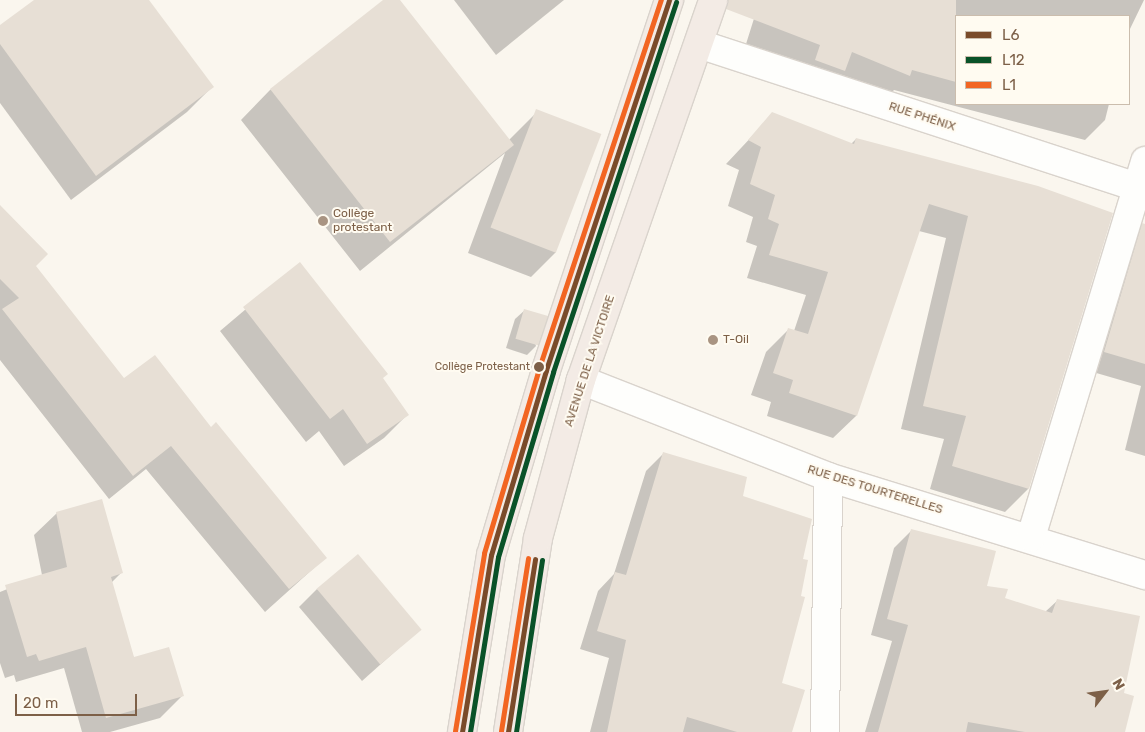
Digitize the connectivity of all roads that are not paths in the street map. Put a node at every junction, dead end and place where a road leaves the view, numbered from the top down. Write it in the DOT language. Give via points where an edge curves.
graph roads {
  1 [pos="669,0"];
  2 [pos="713,0"];
  3 [pos="699,44"];
  4 [pos="1145,161"];
  5 [pos="1141,188"];
  6 [pos="581,380"];
  7 [pos="828,477"];
  8 [pos="1031,537"];
  9 [pos="1145,575"];
  10 [pos="462,732"];
  11 [pos="508,732"];
  12 [pos="825,732"];
  1 -- 10 [label="highway" via="546,370 491,555"];
  2 -- 3 [label="highway, AVENUE DE LA VICTOIRE"];
  3 -- 5 [label="street, RUE PHÉNIX"];
  3 -- 6 [label="highway, AVENUE DE LA VICTOIRE"];
  4 -- 5 [label="street"];
  5 -- 8 [label="street"];
  6 -- 7 [label="street, RUE DES TOURTERELLES"];
  6 -- 11 [label="highway, AVENUE DE LA VICTOIRE" via="538,538"];
  7 -- 8 [label="street, RUE DES TOURTERELLES"];
  7 -- 12 [label="street"];
  8 -- 9 [label="street, RUE DES TOURTERELLES"];
}
